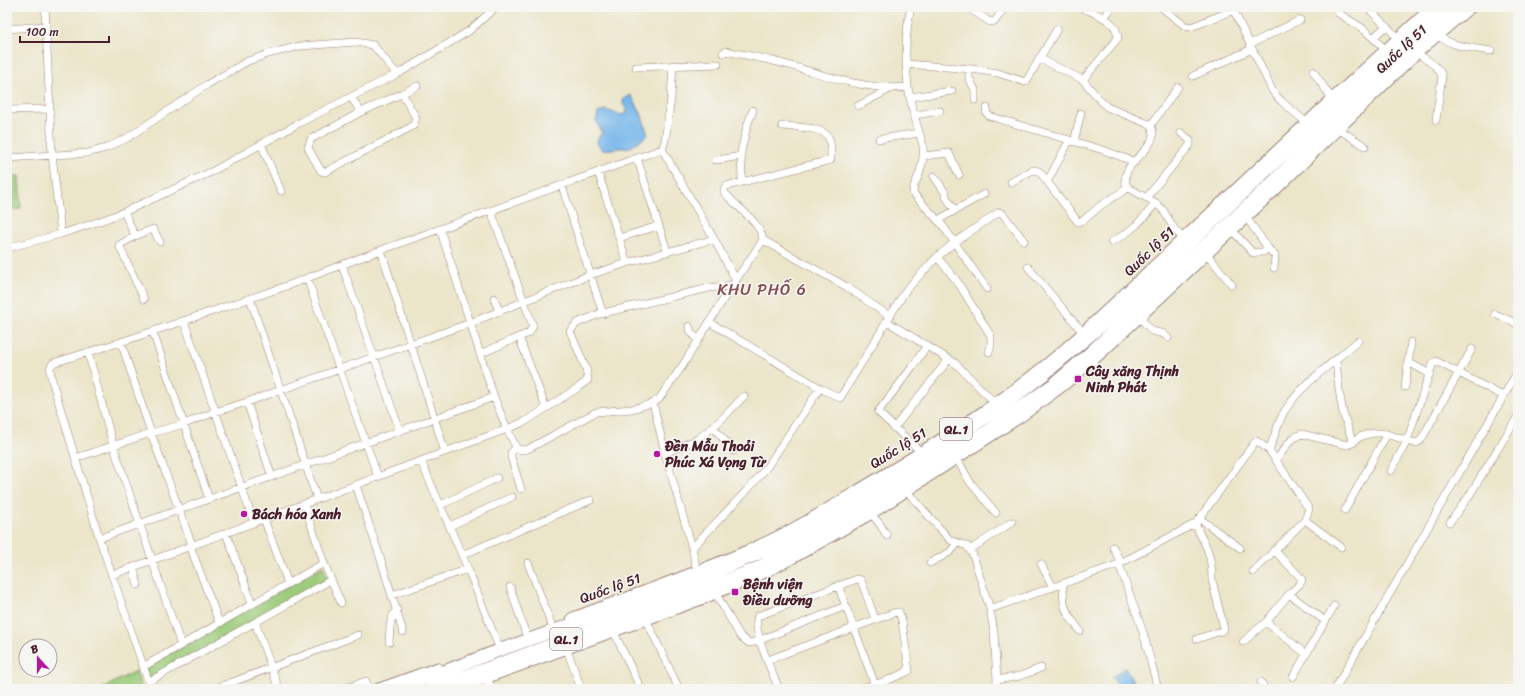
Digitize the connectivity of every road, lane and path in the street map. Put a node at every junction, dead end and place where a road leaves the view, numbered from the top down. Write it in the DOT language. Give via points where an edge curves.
graph roads {
  1 [pos="45,7"];
  2 [pos="496,7"];
  3 [pos="910,7"];
  4 [pos="967,7"];
  5 [pos="1005,7"];
  6 [pos="1081,7"];
  7 [pos="1112,7"];
  8 [pos="1161,7"];
  9 [pos="1432,7"];
  10 [pos="1443,7"];
  11 [pos="1471,7"];
  12 [pos="1233,8"];
  13 [pos="1369,9"];
  14 [pos="1458,11"];
  15 [pos="1338,13"];
  16 [pos="1104,18"];
  17 [pos="1300,20"];
  18 [pos="46,26"];
  19 [pos="1386,26"];
  20 [pos="1057,28"];
  21 [pos="7,29"];
  22 [pos="1437,35"];
  23 [pos="1374,37"];
  24 [pos="1398,38"];
  25 [pos="1251,46"];
  26 [pos="1386,49"];
  27 [pos="1492,51"];
  28 [pos="723,53"];
  29 [pos="1418,53"];
  30 [pos="1039,58"];
  31 [pos="718,64"];
  32 [pos="906,64"];
  33 [pos="672,65"];
  34 [pos="636,67"];
  35 [pos="969,69"];
  36 [pos="1313,72"];
  37 [pos="397,74"];
  38 [pos="1193,76"];
  39 [pos="1083,80"];
  40 [pos="417,86"];
  41 [pos="908,87"];
  42 [pos="1178,87"];
  43 [pos="892,88"];
  44 [pos="952,91"];
  45 [pos="402,94"];
  46 [pos="351,97"];
  47 [pos="910,97"];
  48 [pos="1332,99"];
  49 [pos="975,100"];
  50 [pos="858,106"];
  51 [pos="987,108"];
  52 [pos="50,109"];
  53 [pos="7,110"];
  54 [pos="753,110"];
  55 [pos="940,111"];
  56 [pos="362,112"];
  57 [pos="1081,112"];
  58 [pos="914,115"];
  59 [pos="1436,120"];
  60 [pos="1307,123"];
  61 [pos="1151,125"];
  62 [pos="782,126"];
  63 [pos="1338,129"];
  64 [pos="919,133"];
  65 [pos="1181,134"];
  66 [pos="879,139"];
  67 [pos="1072,141"];
  68 [pos="261,144"];
  69 [pos="1316,145"];
  70 [pos="1365,146"];
  71 [pos="662,149"];
  72 [pos="1284,150"];
  73 [pos="52,155"];
  74 [pos="741,156"];
  75 [pos="924,156"];
  76 [pos="7,158"];
  77 [pos="637,158"];
  78 [pos="716,160"];
  79 [pos="1135,162"];
  80 [pos="598,172"];
  81 [pos="1287,173"];
  82 [pos="959,175"];
  83 [pos="934,176"];
  84 [pos="742,181"];
  85 [pos="1011,182"];
  86 [pos="1047,182"];
  87 [pos="562,186"];
  88 [pos="1128,188"];
  89 [pos="282,191"];
  90 [pos="984,194"];
  91 [pos="1147,197"];
  92 [pos="1156,203"];
  93 [pos="955,210"];
  94 [pos="492,211"];
  95 [pos="124,212"];
  96 [pos="1246,217"];
  97 [pos="938,220"];
  98 [pos="658,226"];
  99 [pos="440,229"];
  100 [pos="1231,229"];
  101 [pos="61,234"];
  102 [pos="135,236"];
  103 [pos="619,238"];
  104 [pos="714,239"];
  105 [pos="762,240"];
  106 [pos="1024,241"];
  107 [pos="160,242"];
  108 [pos="955,242"];
  109 [pos="1111,242"];
  110 [pos="1184,243"];
  111 [pos="7,248"];
  112 [pos="1268,248"];
  113 [pos="381,250"];
  114 [pos="1204,250"];
  115 [pos="667,251"];
  116 [pos="937,258"];
  117 [pos="626,263"];
  118 [pos="342,265"];
  119 [pos="1028,267"];
  120 [pos="1274,268"];
  121 [pos="590,275"];
  122 [pos="307,278"];
  123 [pos="734,282"];
  124 [pos="1232,284"];
  125 [pos="987,289"];
  126 [pos="250,298"];
  127 [pos="494,298"];
  128 [pos="144,299"];
  129 [pos="523,301"];
  130 [pos="499,311"];
  131 [pos="603,314"];
  132 [pos="1495,314"];
  133 [pos="1139,317"];
  134 [pos="888,318"];
  135 [pos="184,321"];
  136 [pos="470,322"];
  137 [pos="709,322"];
  138 [pos="1518,324"];
  139 [pos="689,326"];
  140 [pos="153,332"];
  141 [pos="1085,335"];
  142 [pos="519,337"];
  143 [pos="1168,338"];
  144 [pos="698,340"];
  145 [pos="1358,341"];
  146 [pos="122,342"];
  147 [pos="1411,342"];
  148 [pos="411,343"];
  149 [pos="927,345"];
  150 [pos="1472,349"];
  151 [pos="88,352"];
  152 [pos="989,352"];
  153 [pos="480,354"];
  154 [pos="374,357"];
  155 [pos="949,359"];
  156 [pos="1336,360"];
  157 [pos="1408,362"];
  158 [pos="339,369"];
  159 [pos="1518,371"];
  160 [pos="1430,374"];
  161 [pos="1459,374"];
  162 [pos="1405,387"];
  163 [pos="820,388"];
  164 [pos="281,390"];
  165 [pos="744,396"];
  166 [pos="1503,396"];
  167 [pos="494,397"];
  168 [pos="248,402"];
  169 [pos="653,403"];
  170 [pos="998,406"];
  171 [pos="546,408"];
  172 [pos="215,412"];
  173 [pos="1518,416"];
  174 [pos="434,419"];
  175 [pos="184,424"];
  176 [pos="713,427"];
  177 [pos="894,428"];
  178 [pos="507,429"];
  179 [pos="400,431"];
  180 [pos="151,433"];
  181 [pos="1388,434"];
  182 [pos="1407,441"];
  183 [pos="366,443"];
  184 [pos="975,443"];
  185 [pos="1353,443"];
  186 [pos="113,445"];
  187 [pos="516,447"];
  188 [pos="1269,450"];
  189 [pos="734,451"];
  190 [pos="445,452"];
  191 [pos="921,452"];
  192 [pos="665,453"];
  193 [pos="76,458"];
  194 [pos="957,459"];
  195 [pos="421,461"];
  196 [pos="1276,461"];
  197 [pos="306,465"];
  198 [pos="1391,471"];
  199 [pos="272,477"];
  200 [pos="378,477"];
  201 [pos="497,478"];
  202 [pos="900,480"];
  203 [pos="356,485"];
  204 [pos="242,488"];
  205 [pos="522,489"];
  206 [pos="512,497"];
  207 [pos="208,499"];
  208 [pos="317,499"];
  209 [pos="591,500"];
  210 [pos="304,504"];
  211 [pos="441,505"];
  212 [pos="179,510"];
  213 [pos="1345,510"];
  214 [pos="996,513"];
  215 [pos="870,514"];
  216 [pos="264,519"];
  217 [pos="1305,520"];
  218 [pos="1198,521"];
  219 [pos="1012,522"];
  220 [pos="1450,522"];
  221 [pos="254,523"];
  222 [pos="140,524"];
  223 [pos="450,526"];
  224 [pos="226,533"];
  225 [pos="887,536"];
  226 [pos="100,538"];
  227 [pos="958,543"];
  228 [pos="191,546"];
  229 [pos="1113,547"];
  230 [pos="1341,547"];
  231 [pos="692,548"];
  232 [pos="1240,548"];
  233 [pos="970,550"];
  234 [pos="1274,550"];
  235 [pos="462,555"];
  236 [pos="153,560"];
  237 [pos="324,563"];
  238 [pos="528,563"];
  239 [pos="930,564"];
  240 [pos="1041,564"];
  241 [pos="1120,564"];
  242 [pos="133,567"];
  243 [pos="468,569"];
  244 [pos="1253,572"];
  245 [pos="112,575"];
  246 [pos="331,580"];
  247 [pos="288,583"];
  248 [pos="1062,584"];
  249 [pos="138,585"];
  250 [pos="838,585"];
  251 [pos="510,587"];
  252 [pos="704,587"];
  253 [pos="1053,587"];
  254 [pos="1289,594"];
  255 [pos="392,595"];
  256 [pos="341,603"];
  257 [pos="252,604"];
  258 [pos="846,606"];
  259 [pos="1334,606"];
  260 [pos="990,609"];
  261 [pos="397,610"];
  262 [pos="644,616"];
  263 [pos="876,619"];
  264 [pos="1325,621"];
  265 [pos="219,622"];
  266 [pos="256,622"];
  267 [pos="1266,622"];
  268 [pos="552,626"];
  269 [pos="612,627"];
  270 [pos="854,628"];
  271 [pos="1080,631"];
  272 [pos="403,632"];
  273 [pos="358,635"];
  274 [pos="526,635"];
  275 [pos="1197,638"];
  276 [pos="760,641"];
  277 [pos="389,642"];
  278 [pos="1243,642"];
  279 [pos="565,644"];
  280 [pos="181,645"];
  281 [pos="499,648"];
  282 [pos="1306,654"];
  283 [pos="768,660"];
  284 [pos="143,667"];
  285 [pos="271,667"];
  286 [pos="1041,668"];
  287 [pos="1293,677"];
  288 [pos="487,678"];
  289 [pos="997,680"];
  290 [pos="1261,682"];
  291 [pos="874,685"];
  292 [pos="150,686"];
  293 [pos="214,689"];
  294 [pos="279,689"];
  295 [pos="344,689"];
  296 [pos="369,689"];
  297 [pos="378,689"];
  298 [pos="398,689"];
  299 [pos="430,689"];
  300 [pos="456,689"];
  301 [pos="492,689"];
  302 [pos="581,689"];
  303 [pos="641,689"];
  304 [pos="679,689"];
  305 [pos="779,689"];
  306 [pos="858,689"];
  307 [pos="996,689"];
  308 [pos="1158,689"];
  309 [pos="1265,689"];
  310 [pos="1335,689"];
  1 -- 18 [label="street"];
  2 -- 37 [label="street" via="469,31"];
  3 -- 32 [label="street"];
  4 -- 5 [label="street" via="990,22 995,21"];
  6 -- 16 [label="street"];
  7 -- 16 [label="street"];
  8 -- 12 [label="street" via="1185,26 1191,27"];
  9 -- 24 [label="main road, Quốc lộ 51 / QL.1"];
  10 -- 72 [label="highway, Quốc lộ 51 / QL.1"];
  11 -- 14 [label="main road, Quốc lộ 51 / QL.1"];
  12 -- 25 [label="street"];
  13 -- 19 [label="street"];
  14 -- 22 [label="main road, Quốc lộ 51 / QL.1"];
  14 -- 69 [label="highway, Quốc lộ 51 / QL.1" via="1357,99"];
  15 -- 23 [label="street"];
  16 -- 39 [label="street" via="1116,27 1118,38"];
  17 -- 25 [label="street"];
  18 -- 21 [label="street"];
  18 -- 52 [label="street"];
  19 -- 23 [label="street"];
  19 -- 24 [label="street"];
  20 -- 30 [label="street"];
  22 -- 27 [label="street" via="1455,44"];
  22 -- 29 [label="main road, Quốc lộ 51 / QL.1"];
  23 -- 26 [label="street"];
  24 -- 26 [label="main road, Quốc lộ 51 / QL.1"];
  25 -- 38 [label="street"];
  25 -- 60 [label="street" via="1273,92"];
  26 -- 48 [label="main road, Quốc lộ 51 / QL.1"];
  28 -- 43 [label="street" via="726,51 780,62 873,86"];
  29 -- 59 [label="street" via="1435,66 1442,76"];
  29 -- 63 [label="main road, Quốc lộ 51 / QL.1"];
  30 -- 35 [label="street" via="1025,82 998,73"];
  30 -- 39 [label="street"];
  31 -- 33 [label="street"];
  32 -- 35 [label="street"];
  32 -- 41 [label="street"];
  33 -- 34 [label="street"];
  33 -- 71 [label="street" via="671,98"];
  35 -- 49 [label="street" via="968,78 975,90"];
  36 -- 48 [label="street"];
  37 -- 46 [label="street"];
  37 -- 73 [label="street" via="373,45 356,42 300,46 248,61 208,84 146,127 106,148 88,153"];
  39 -- 61 [label="street" via="1107,108"];
  40 -- 45 [label="street"];
  41 -- 43 [label="street"];
  41 -- 47 [label="street"];
  42 -- 61 [label="street"];
  43 -- 50 [label="street"];
  44 -- 47 [label="street"];
  45 -- 56 [label="street"];
  45 -- 56 [label="street" via="416,118 413,126 321,172 308,148 309,142"];
  46 -- 56 [label="street"];
  46 -- 68 [label="street"];
  47 -- 58 [label="street"];
  48 -- 60 [label="main road, Quốc lộ 51 / QL.1"];
  51 -- 67 [label="street" via="989,116"];
  52 -- 53 [label="street"];
  52 -- 73 [label="street"];
  54 -- 74 [label="street"];
  55 -- 58 [label="street"];
  57 -- 67 [label="street"];
  58 -- 64 [label="street"];
  60 -- 72 [label="main road, Quốc lộ 51 / QL.1"];
  61 -- 79 [label="street" via="1154,131 1151,141"];
  62 -- 84 [label="street" via="824,132 829,138 831,160"];
  63 -- 69 [label="main road, Quốc lộ 51 / QL.1"];
  63 -- 70 [label="street"];
  64 -- 66 [label="street"];
  64 -- 75 [label="street"];
  65 -- 91 [label="street" via="1190,140 1190,145"];
  67 -- 79 [label="street"];
  67 -- 86 [label="street"];
  68 -- 89 [label="street"];
  68 -- 95 [label="street" via="213,171"];
  69 -- 81 [label="highway, Quốc lộ 51 / QL.1"];
  71 -- 77 [label="street"];
  71 -- 104 [label="street"];
  72 -- 110 [label="highway, Quốc lộ 51 / QL.1"];
  73 -- 76 [label="street"];
  73 -- 101 [label="street"];
  74 -- 78 [label="street"];
  74 -- 84 [label="street"];
  75 -- 82 [label="street" via="949,153"];
  75 -- 97 [label="street" via="913,187 914,193"];
  77 -- 80 [label="street"];
  77 -- 98 [label="street"];
  79 -- 88 [label="street" via="1126,169 1124,176"];
  80 -- 87 [label="street"];
  80 -- 103 [label="street"];
  81 -- 96 [label="main road, Quốc lộ 51 / QL.1"];
  81 -- 114 [label="highway, Quốc lộ 51 / QL.1"];
  83 -- 93 [label="street"];
  84 -- 105 [label="street" via="726,186 724,192 756,225 762,233"];
  85 -- 86 [label="street" via="1035,169 1039,170"];
  86 -- 88 [label="street" via="1078,222"];
  87 -- 94 [label="street"];
  87 -- 121 [label="street"];
  88 -- 91 [label="street"];
  90 -- 93 [label="street"];
  91 -- 92 [label="street"];
  92 -- 109 [label="street" via="1126,235"];
  92 -- 110 [label="street"];
  93 -- 97 [label="street"];
  94 -- 99 [label="street"];
  94 -- 129 [label="street"];
  95 -- 101 [label="street"];
  95 -- 102 [label="street"];
  96 -- 100 [label="main road, Quốc lộ 51 / QL.1"];
  96 -- 112 [label="street"];
  97 -- 108 [label="street"];
  98 -- 103 [label="street"];
  98 -- 115 [label="street"];
  99 -- 113 [label="street"];
  99 -- 136 [label="street"];
  100 -- 112 [label="street" via="1253,253 1263,252"];
  100 -- 114 [label="main road, Quốc lộ 51 / QL.1"];
  101 -- 111 [label="street"];
  102 -- 107 [label="street" via="153,228"];
  102 -- 128 [label="street" via="121,243 119,248"];
  103 -- 117 [label="street"];
  104 -- 115 [label="street"];
  104 -- 123 [label="street"];
  105 -- 123 [label="street"];
  105 -- 134 [label="street" via="854,292"];
  106 -- 108 [label="street" via="999,212"];
  108 -- 116 [label="street"];
  108 -- 125 [label="street"];
  110 -- 141 [label="highway, Quốc lộ 51 / QL.1" via="1119,311"];
  112 -- 120 [label="street" via="1275,256"];
  113 -- 118 [label="street"];
  113 -- 148 [label="street"];
  114 -- 124 [label="street"];
  114 -- 133 [label="main road, Quốc lộ 51 / QL.1"];
  114 -- 184 [label="highway, Quốc lộ 51 / QL.1" via="1058,380"];
  115 -- 117 [label="street"];
  116 -- 134 [label="street" via="906,290"];
  116 -- 152 [label="street" via="957,281 991,336"];
  117 -- 121 [label="street"];
  118 -- 122 [label="street"];
  118 -- 154 [label="street"];
  119 -- 141 [label="street"];
  121 -- 129 [label="street"];
  121 -- 131 [label="street"];
  122 -- 126 [label="street"];
  122 -- 158 [label="street"];
  123 -- 131 [label="street"];
  123 -- 137 [label="street"];
  126 -- 135 [label="street"];
  126 -- 164 [label="street"];
  127 -- 130 [label="street"];
  129 -- 130 [label="street"];
  129 -- 142 [label="street" via="533,326 529,333"];
  130 -- 136 [label="street"];
  131 -- 171 [label="street" via="577,323 570,331 588,380"];
  132 -- 138 [label="street"];
  133 -- 143 [label="street" via="1152,331 1164,334"];
  133 -- 184 [label="main road, Quốc lộ 51 / QL.1" via="1064,386 1022,416"];
  134 -- 149 [label="street"];
  134 -- 163 [label="street" via="841,397 838,398"];
  135 -- 140 [label="street"];
  135 -- 172 [label="street"];
  136 -- 148 [label="street"];
  136 -- 153 [label="street"];
  137 -- 144 [label="street"];
  137 -- 163 [label="street"];
  139 -- 144 [label="street"];
  140 -- 146 [label="street"];
  140 -- 175 [label="street"];
  141 -- 170 [label="highway, Quốc lộ 51 / QL.1" via="1047,372"];
  142 -- 153 [label="street"];
  142 -- 171 [label="street"];
  144 -- 169 [label="street" via="659,399"];
  145 -- 156 [label="street"];
  146 -- 151 [label="street"];
  146 -- 180 [label="street"];
  147 -- 157 [label="street"];
  148 -- 154 [label="street"];
  148 -- 174 [label="street"];
  149 -- 155 [label="street"];
  149 -- 177 [label="street" via="878,412"];
  150 -- 161 [label="street"];
  151 -- 186 [label="street"];
  151 -- 193 [label="street" via="57,361 50,368"];
  153 -- 167 [label="street"];
  154 -- 158 [label="street"];
  154 -- 179 [label="street"];
  155 -- 170 [label="street"];
  155 -- 177 [label="street"];
  156 -- 185 [label="street" via="1343,413"];
  156 -- 188 [label="street" via="1298,394 1284,413"];
  157 -- 160 [label="street"];
  157 -- 162 [label="street"];
  158 -- 164 [label="street"];
  158 -- 183 [label="street"];
  159 -- 166 [label="street"];
  160 -- 161 [label="street" via="1436,361"];
  160 -- 182 [label="street"];
  161 -- 166 [label="street"];
  161 -- 182 [label="street" via="1421,440 1416,443"];
  163 -- 231 [label="street" via="754,482"];
  164 -- 168 [label="street"];
  164 -- 197 [label="street"];
  165 -- 176 [label="street"];
  166 -- 310 [label="street"];
  167 -- 174 [label="street"];
  167 -- 178 [label="street"];
  168 -- 172 [label="street"];
  168 -- 199 [label="street"];
  169 -- 187 [label="street" via="632,409 596,412 528,449"];
  169 -- 192 [label="street"];
  170 -- 191 [label="main road, Quốc lộ 51 / QL.1"];
  170 -- 202 [label="highway, Quốc lộ 51 / QL.1"];
  171 -- 178 [label="street"];
  172 -- 175 [label="street"];
  172 -- 204 [label="street"];
  173 -- 220 [label="street"];
  174 -- 179 [label="street"];
  174 -- 190 [label="street"];
  175 -- 180 [label="street"];
  175 -- 207 [label="street"];
  176 -- 189 [label="street"];
  176 -- 192 [label="street" via="694,442"];
  177 -- 191 [label="street"];
  178 -- 187 [label="street"];
  178 -- 190 [label="street"];
  179 -- 183 [label="street"];
  180 -- 186 [label="street"];
  180 -- 212 [label="street"];
  181 -- 182 [label="street"];
  181 -- 185 [label="street" via="1369,433"];
  181 -- 213 [label="street"];
  182 -- 198 [label="street"];
  183 -- 197 [label="street"];
  183 -- 200 [label="street"];
  184 -- 194 [label="main road, Quốc lộ 51 / QL.1"];
  184 -- 202 [label="highway, Quốc lộ 51 / QL.1"];
  185 -- 196 [label="street" via="1347,445 1302,434 1295,436"];
  186 -- 193 [label="street"];
  186 -- 222 [label="street"];
  187 -- 205 [label="street" via="511,457"];
  188 -- 196 [label="street"];
  188 -- 218 [label="street" via="1255,442"];
  190 -- 195 [label="street"];
  191 -- 202 [label="main road, Quốc lộ 51 / QL.1"];
  192 -- 231 [label="street"];
  193 -- 226 [label="street"];
  194 -- 202 [label="main road, Quốc lộ 51 / QL.1"];
  194 -- 214 [label="street" via="970,482"];
  195 -- 200 [label="street"];
  195 -- 211 [label="street"];
  196 -- 217 [label="street" via="1308,510"];
  197 -- 199 [label="street"];
  197 -- 208 [label="street"];
  199 -- 204 [label="street"];
  200 -- 203 [label="street"];
  201 -- 211 [label="street"];
  202 -- 215 [label="main road, Quốc lộ 51 / QL.1"];
  202 -- 227 [label="street" via="950,540"];
  202 -- 252 [label="main road, Quốc lộ 51 / QL.1" via="753,548"];
  202 -- 252 [label="highway, Quốc lộ 51 / QL.1" via="806,544 755,569"];
  203 -- 208 [label="street"];
  203 -- 255 [label="street"];
  204 -- 207 [label="street"];
  204 -- 221 [label="street"];
  206 -- 223 [label="street"];
  207 -- 212 [label="street"];
  208 -- 210 [label="street"];
  209 -- 235 [label="street"];
  210 -- 216 [label="street"];
  210 -- 237 [label="street"];
  211 -- 223 [label="street"];
  212 -- 222 [label="street"];
  212 -- 228 [label="street"];
  215 -- 225 [label="street"];
  215 -- 252 [label="main road, Quốc lộ 51 / QL.1" via="793,558"];
  216 -- 221 [label="street"];
  216 -- 247 [label="street"];
  217 -- 230 [label="street"];
  217 -- 234 [label="street"];
  218 -- 232 [label="street"];
  218 -- 241 [label="street"];
  218 -- 275 [label="street" via="1199,535 1208,552 1224,629"];
  219 -- 233 [label="street"];
  221 -- 224 [label="street"];
  222 -- 226 [label="street"];
  222 -- 236 [label="street"];
  223 -- 235 [label="street"];
  224 -- 228 [label="street"];
  224 -- 257 [label="street"];
  226 -- 245 [label="street"];
  227 -- 233 [label="street"];
  227 -- 239 [label="street" via="950,552"];
  228 -- 236 [label="street"];
  228 -- 265 [label="street"];
  229 -- 241 [label="street"];
  231 -- 252 [label="street"];
  233 -- 260 [label="street"];
  234 -- 244 [label="street"];
  234 -- 254 [label="street" via="1302,580"];
  235 -- 243 [label="street"];
  236 -- 242 [label="street"];
  236 -- 280 [label="street"];
  237 -- 246 [label="street"];
  237 -- 247 [label="street"];
  238 -- 268 [label="street"];
  240 -- 253 [label="street"];
  241 -- 248 [label="street"];
  241 -- 308 [label="street" via="1143,632"];
  242 -- 245 [label="street"];
  242 -- 249 [label="street"];
  243 -- 255 [label="street"];
  243 -- 281 [label="street"];
  245 -- 284 [label="street"];
  246 -- 256 [label="street"];
  246 -- 266 [label="street"];
  247 -- 257 [label="street"];
  248 -- 253 [label="street"];
  248 -- 271 [label="street" via="1067,613"];
  250 -- 258 [label="street"];
  250 -- 263 [label="street" via="857,578 861,580"];
  250 -- 276 [label="street" via="758,616 756,625"];
  251 -- 274 [label="street"];
  252 -- 262 [label="highway, Quốc lộ 51 / QL.1"];
  252 -- 268 [label="main road, Quốc lộ 51 / QL.1"];
  252 -- 276 [label="street" via="740,636 749,643"];
  252 -- 281 [label="highway, Quốc lộ 51 / QL.1"];
  253 -- 260 [label="street"];
  254 -- 264 [label="street"];
  254 -- 267 [label="street"];
  255 -- 261 [label="street"];
  257 -- 265 [label="street"];
  258 -- 270 [label="street"];
  258 -- 276 [label="street"];
  259 -- 264 [label="street"];
  260 -- 289 [label="street"];
  261 -- 272 [label="street"];
  261 -- 277 [label="street" via="391,622"];
  262 -- 269 [label="highway, Quốc lộ 51 / QL.1"];
  262 -- 304 [label="street"];
  263 -- 270 [label="street"];
  263 -- 291 [label="street" via="896,612 900,614 909,671"];
  264 -- 282 [label="street"];
  265 -- 280 [label="street"];
  266 -- 285 [label="street"];
  266 -- 292 [label="street"];
  267 -- 278 [label="street"];
  267 -- 282 [label="street"];
  268 -- 274 [label="main road, Quốc lộ 51 / QL.1"];
  269 -- 279 [label="highway, Quốc lộ 51 / QL.1"];
  269 -- 303 [label="street"];
  270 -- 283 [label="street"];
  270 -- 291 [label="street"];
  273 -- 285 [label="street"];
  274 -- 281 [label="main road, Quốc lộ 51 / QL.1"];
  276 -- 283 [label="street"];
  279 -- 288 [label="main road, Quốc lộ 51 / QL.1"];
  279 -- 299 [label="highway, Quốc lộ 51 / QL.1"];
  279 -- 302 [label="street"];
  280 -- 284 [label="street"];
  281 -- 297 [label="main road, Quốc lộ 51 / QL.1"];
  281 -- 298 [label="highway, Quốc lộ 51 / QL.1"];
  282 -- 287 [label="street"];
  283 -- 305 [label="street"];
  284 -- 292 [label="street"];
  285 -- 293 [label="street"];
  285 -- 294 [label="street"];
  286 -- 289 [label="street" via="1020,676"];
  288 -- 300 [label="main road, Quốc lộ 51 / QL.1"];
  288 -- 301 [label="street"];
  289 -- 307 [label="street"];
  290 -- 309 [label="street"];
  291 -- 306 [label="street"];
  295 -- 296 [label="street" via="366,681"];
}
